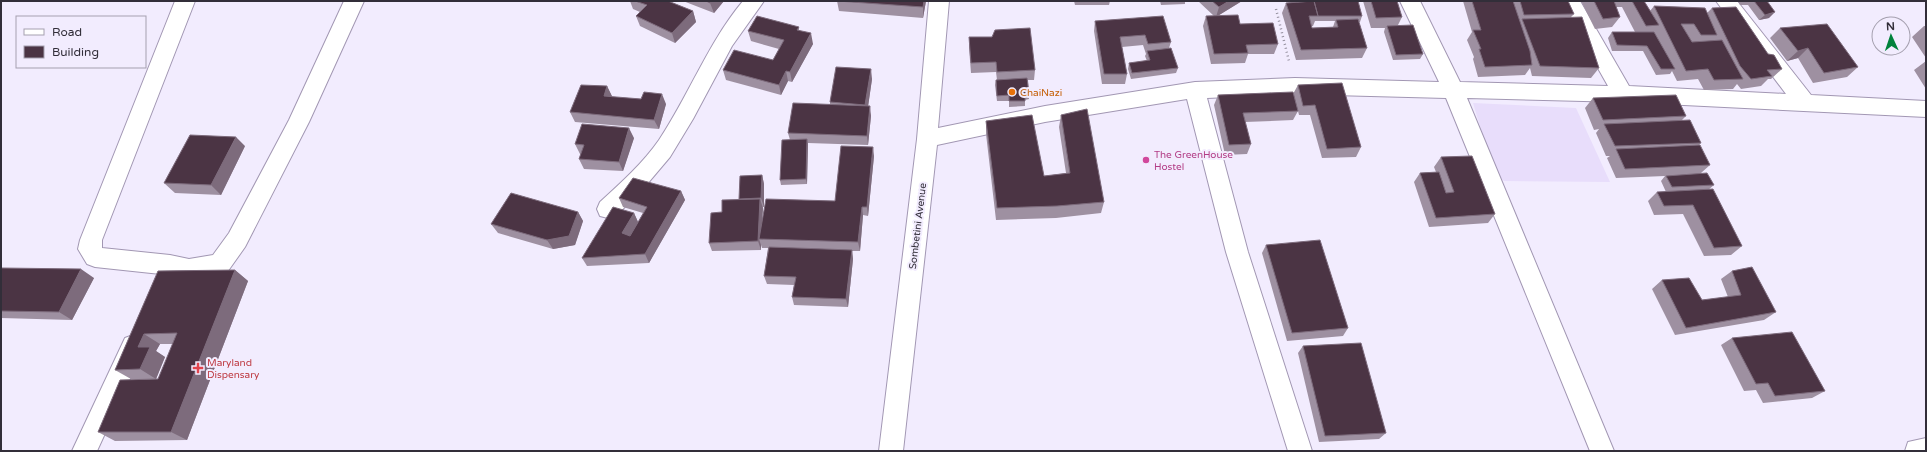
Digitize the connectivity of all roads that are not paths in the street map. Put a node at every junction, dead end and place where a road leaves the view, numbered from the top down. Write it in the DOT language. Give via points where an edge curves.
graph roads {
  1 [pos="185,1"];
  2 [pos="354,1"];
  3 [pos="754,1"];
  4 [pos="939,1"];
  5 [pos="1410,1"];
  6 [pos="1570,1"];
  7 [pos="1726,1"];
  8 [pos="1453,89"];
  9 [pos="1195,90"];
  10 [pos="1623,94"];
  11 [pos="1805,103"];
  12 [pos="1926,109"];
  13 [pos="927,139"];
  14 [pos="608,209"];
  15 [pos="170,265"];
  16 [pos="160,286"];
  17 [pos="141,328"];
  18 [pos="1926,450"];
  19 [pos="84,451"];
  20 [pos="890,451"];
  21 [pos="1300,451"];
  22 [pos="1602,451"];
  23 [pos="1917,451"];
  1 -- 15 [label="street" via="90,240 89,249 95,257"];
  2 -- 15 [label="street" via="299,122 230,252 220,264 189,269"];
  3 -- 14 [label="street" via="714,59 686,113 658,156"];
  4 -- 13 [label="street, Sombetini Avenue"];
  5 -- 8 [label="street"];
  6 -- 10 [label="street"];
  7 -- 11 [label="street"];
  8 -- 9 [label="street" via="1295,86"];
  8 -- 10 [label="street"];
  8 -- 22 [label="street"];
  9 -- 13 [label="street" via="1045,114"];
  9 -- 21 [label="street" via="1237,252"];
  10 -- 11 [label="street"];
  11 -- 12 [label="street"];
  13 -- 20 [label="street, Sombetini Avenue"];
  15 -- 16 [label="street"];
  17 -- 19 [label="street"];
  18 -- 23 [label="street"];
}
